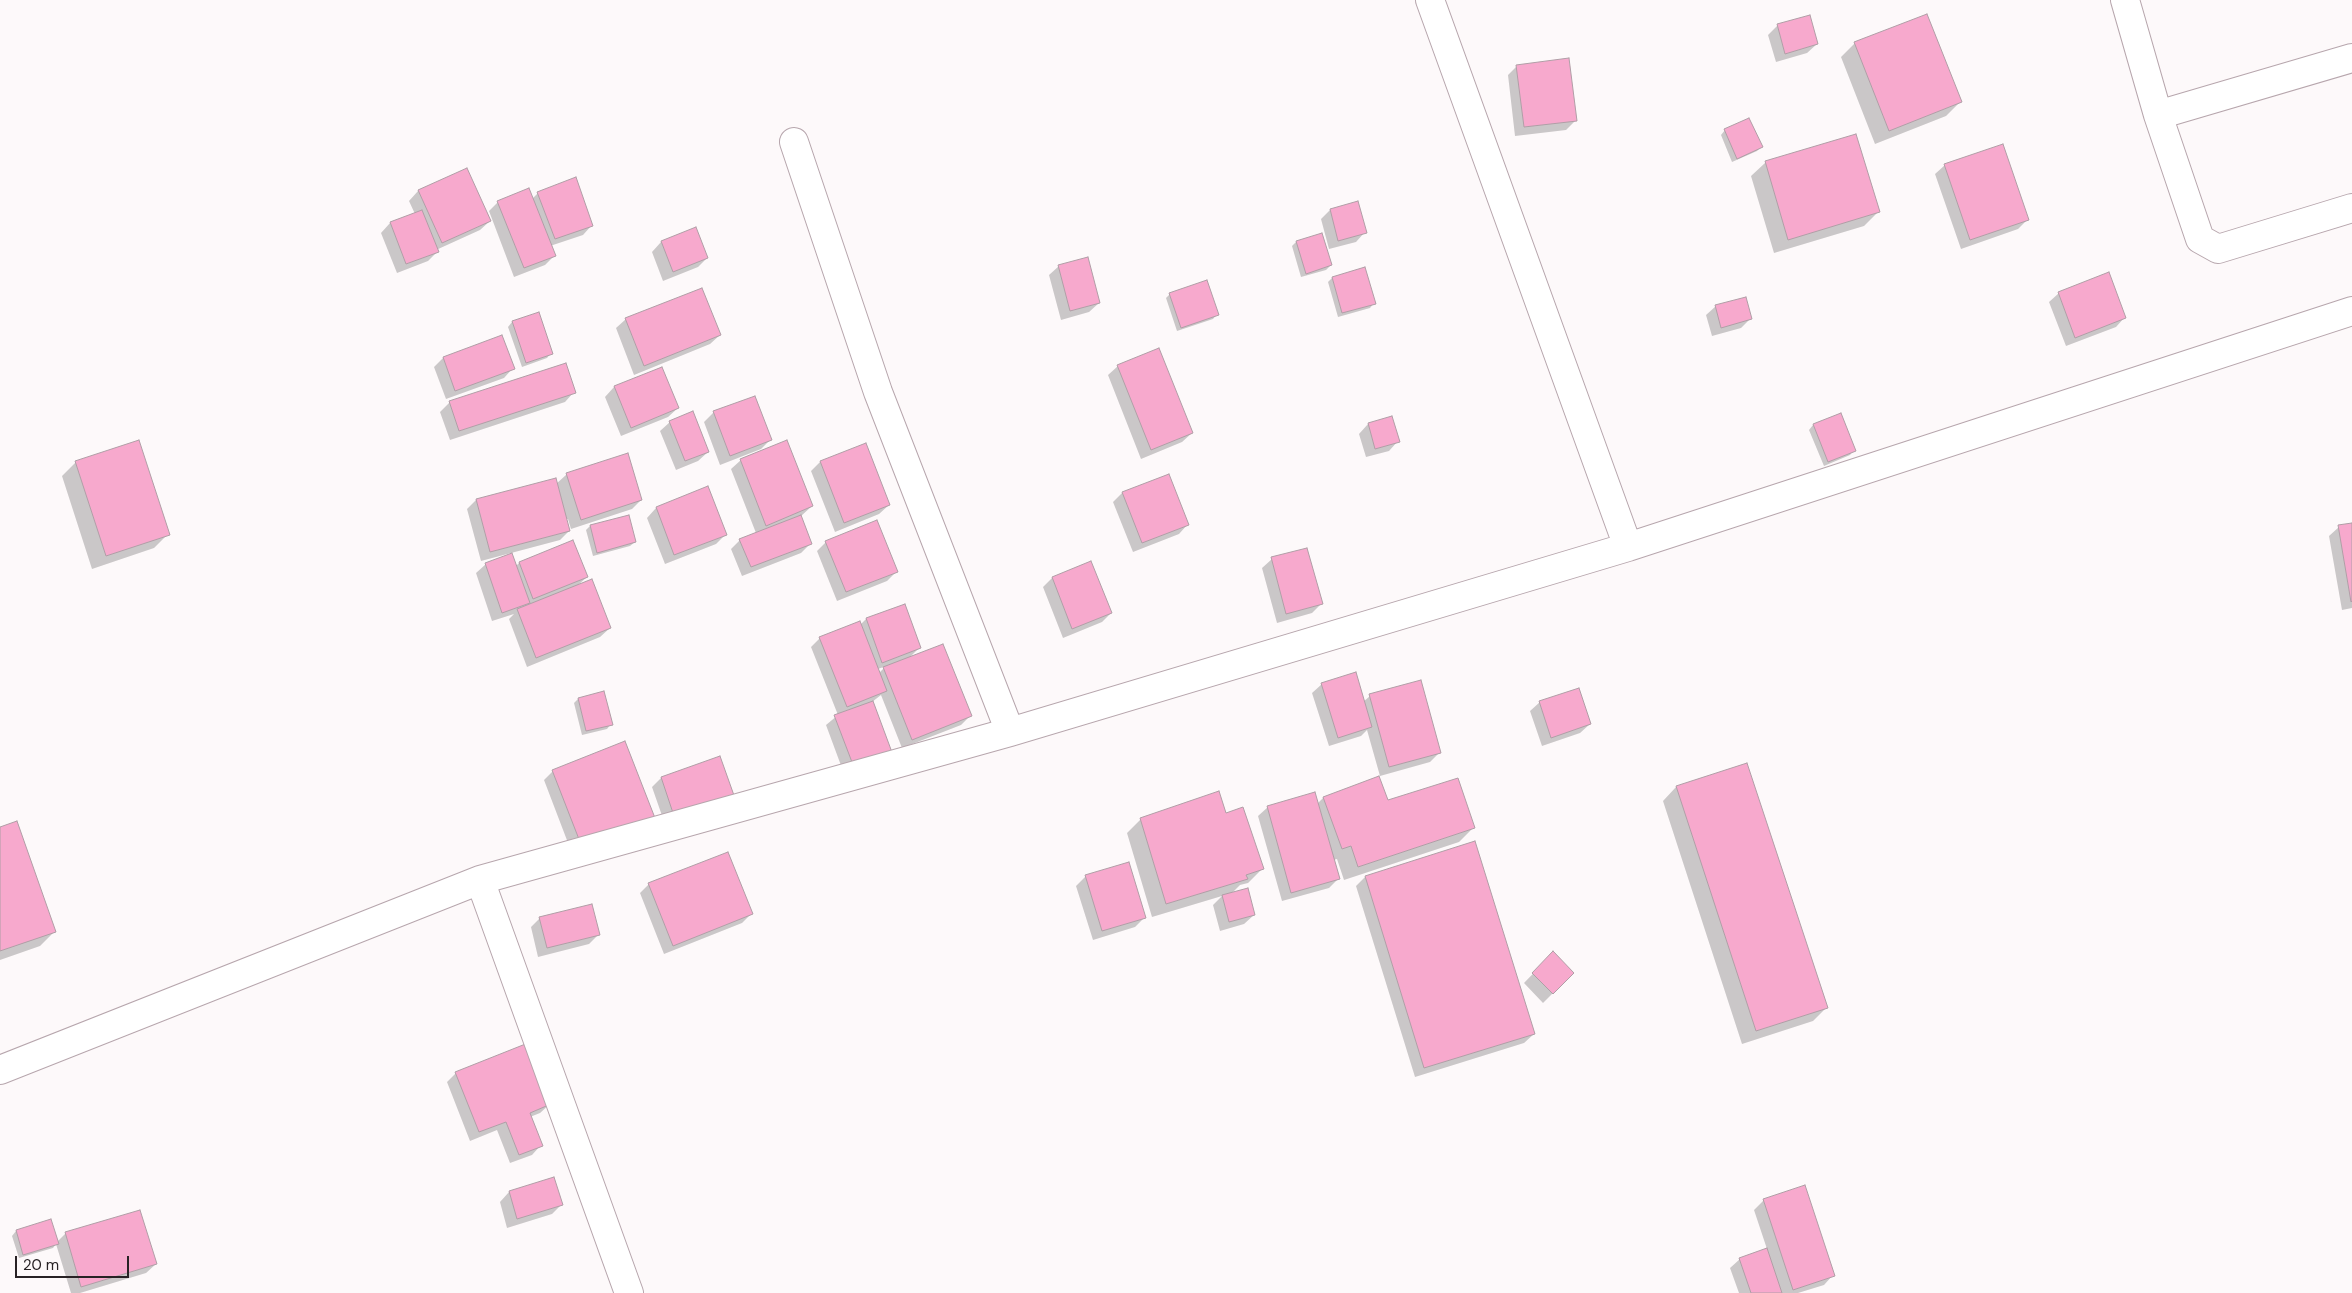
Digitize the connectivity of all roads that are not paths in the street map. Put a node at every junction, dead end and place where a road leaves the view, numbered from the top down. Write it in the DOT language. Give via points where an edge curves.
graph roads {
  1 [pos="1430,0"];
  2 [pos="2125,0"];
  3 [pos="2352,58"];
  4 [pos="2158,115"];
  5 [pos="794,142"];
  6 [pos="2352,208"];
  7 [pos="2352,311"];
  8 [pos="1628,548"];
  9 [pos="1010,732"];
  10 [pos="480,880"];
  11 [pos="0,1070"];
  12 [pos="629,1293"];
  1 -- 8 [label="street"];
  2 -- 4 [label="street"];
  3 -- 4 [label="street"];
  4 -- 6 [label="street" via="2200,239 2218,250"];
  5 -- 9 [label="street" via="878,392"];
  7 -- 8 [label="street"];
  8 -- 9 [label="street"];
  9 -- 10 [label="street"];
  10 -- 11 [label="street"];
  10 -- 12 [label="street"];
}
